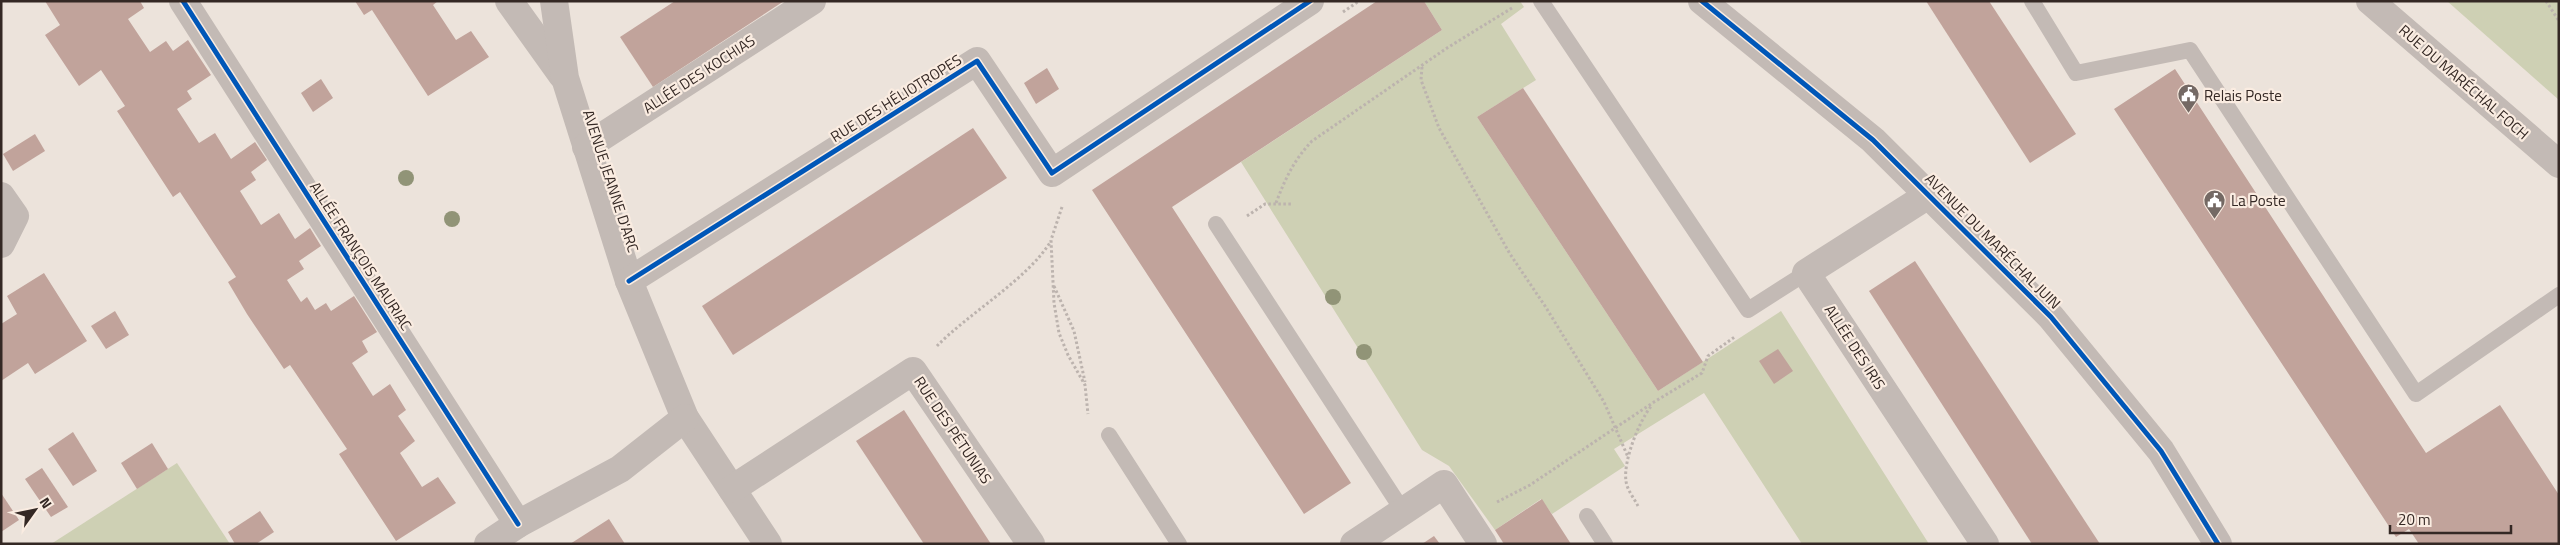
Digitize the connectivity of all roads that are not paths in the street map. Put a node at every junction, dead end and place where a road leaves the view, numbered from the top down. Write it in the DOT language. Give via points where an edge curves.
graph roads {
  1 [pos="183,1"];
  2 [pos="509,1"];
  3 [pos="555,1"];
  4 [pos="812,1"];
  5 [pos="1310,1"];
  6 [pos="1541,1"];
  7 [pos="1702,1"];
  8 [pos="2032,1"];
  9 [pos="2370,1"];
  10 [pos="565,78"];
  11 [pos="586,147"];
  12 [pos="2559,164"];
  13 [pos="1930,194"];
  14 [pos="1,196"];
  15 [pos="1219,229"];
  16 [pos="1,244"];
  17 [pos="1806,273"];
  18 [pos="630,281"];
  19 [pos="2559,296"];
  20 [pos="686,418"];
  21 [pos="1109,435"];
  22 [pos="732,489"];
  23 [pos="1404,512"];
  24 [pos="1588,516"];
  25 [pos="518,524"];
  26 [pos="488,544"];
  27 [pos="768,544"];
  28 [pos="1031,544"];
  29 [pos="1179,544"];
  30 [pos="1354,544"];
  31 [pos="1483,544"];
  32 [pos="1606,544"];
  33 [pos="1985,544"];
  34 [pos="2218,544"];
  1 -- 25 [label="street, ALLÉE FRANÇOIS MAURIAC"];
  2 -- 10 [label="street"];
  3 -- 10 [label="street, AVENUE JEANNE D'ARC"];
  4 -- 11 [label="street, ALLÉE DES KOCHIAS"];
  5 -- 18 [label="street, RUE DES HÉLIOTROPES" via="1052,173 977,62"];
  6 -- 17 [label="lane" via="1748,310"];
  7 -- 13 [label="street, AVENUE DU MARÉCHAL JUIN" via="1873,140"];
  8 -- 19 [label="lane" via="2076,73 2190,50 2416,394"];
  9 -- 12 [label="street, RUE DU MARÉCHAL FOCH"];
  10 -- 11 [label="street, AVENUE JEANNE D'ARC"];
  11 -- 18 [label="street, AVENUE JEANNE D'ARC"];
  13 -- 17 [label="street"];
  13 -- 34 [label="street, AVENUE DU MARÉCHAL JUIN" via="2051,317 2161,451"];
  14 -- 16 [label="street" via="15,216"];
  15 -- 23 [label="lane"];
  17 -- 33 [label="street, ALLÉE DES IRIS"];
  18 -- 20 [label="street, AVENUE JEANNE D'ARC"];
  20 -- 22 [label="street, AVENUE JEANNE D'ARC"];
  20 -- 25 [label="street" via="620,469"];
  21 -- 29 [label="lane"];
  22 -- 27 [label="street, AVENUE JEANNE D'ARC"];
  22 -- 28 [label="street, RUE DES PÉTUNIAS" via="913,370"];
  23 -- 30 [label="street"];
  23 -- 31 [label="street" via="1444,484"];
  24 -- 32 [label="lane"];
  25 -- 26 [label="street"];
}
